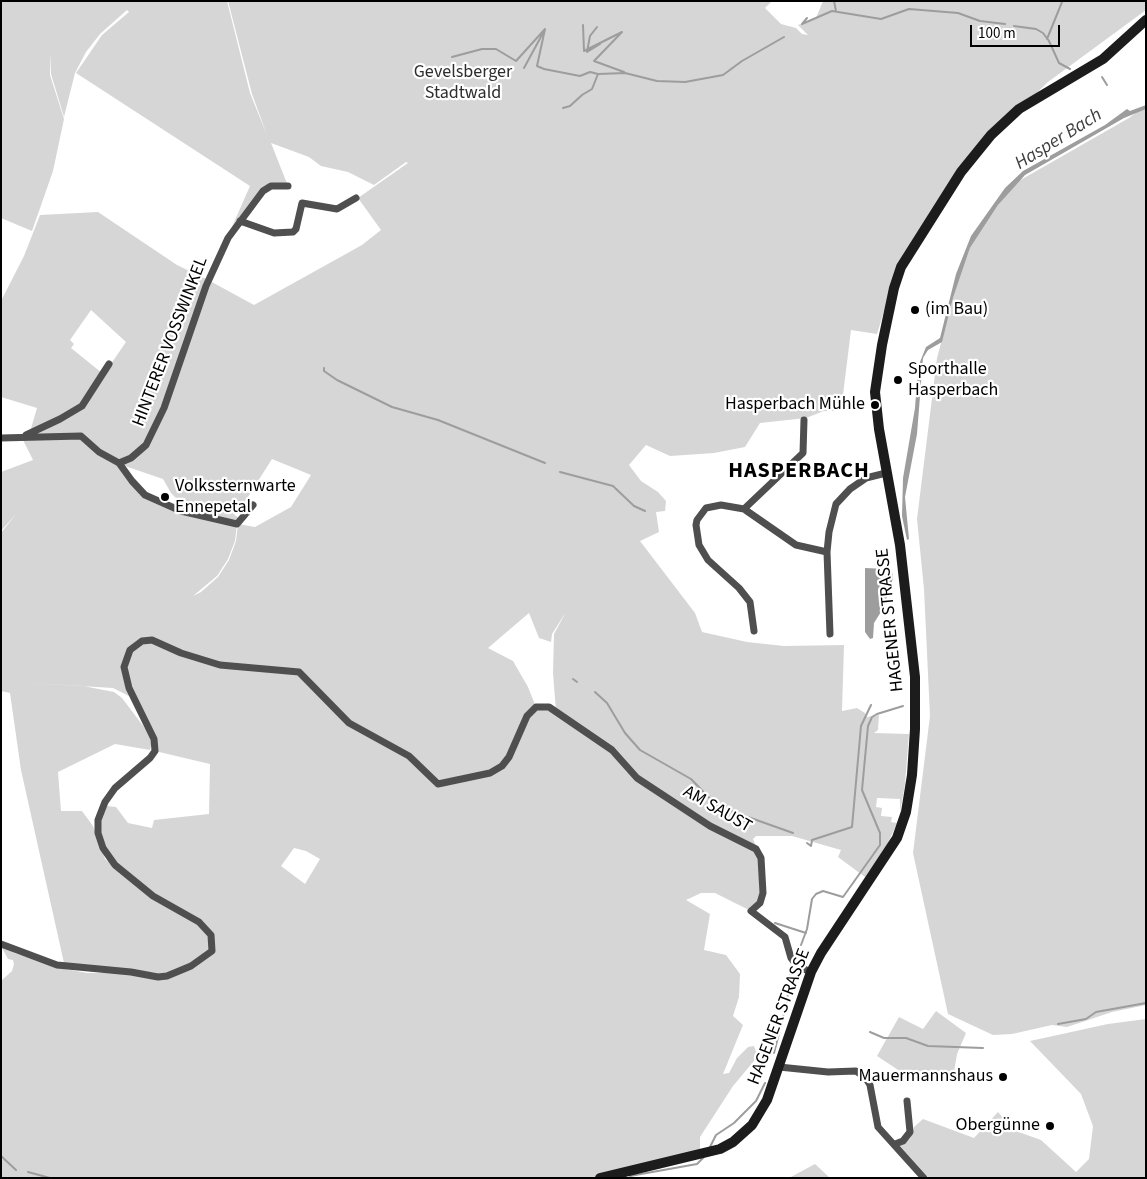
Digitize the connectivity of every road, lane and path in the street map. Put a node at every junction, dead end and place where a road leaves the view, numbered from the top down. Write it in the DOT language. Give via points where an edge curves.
graph roads {
  1 [pos="1146,20"];
  2 [pos="288,186"];
  3 [pos="356,198"];
  4 [pos="240,221"];
  5 [pos="109,364"];
  6 [pos="804,420"];
  7 [pos="23,437"];
  8 [pos="1,438"];
  9 [pos="119,463"];
  10 [pos="886,473"];
  11 [pos="253,505"];
  12 [pos="744,509"];
  13 [pos="827,552"];
  14 [pos="754,631"];
  15 [pos="830,634"];
  16 [pos="1,944"];
  17 [pos="811,972"];
  18 [pos="779,1067"];
  19 [pos="907,1100"];
  20 [pos="895,1144"];
  21 [pos="600,1178"];
  22 [pos="924,1178"];
  1 -- 10 [label="main road, HAGENER STRASSE" via="1103,59 1019,109 991,135 961,172 902,267 894,288 875,392"];
  2 -- 4 [label="street, HINTERER VOSSWINKEL" via="271,186 263,190"];
  3 -- 4 [label="street" via="337,209 302,204 293,232 274,233"];
  4 -- 9 [label="street, HINTERER VOSSWINKEL" via="228,238 206,286 164,408 146,445"];
  5 -- 7 [label="street" via="82,406"];
  6 -- 12 [label="street" via="803,453"];
  7 -- 8 [label="street"];
  7 -- 9 [label="street" via="80,436"];
  9 -- 11 [label="street" via="145,495 181,511 237,524"];
  10 -- 13 [label="street" via="866,478 836,504"];
  10 -- 17 [label="main road, HAGENER STRASSE" via="902,556 915,677 915,729 908,804 897,838 834,930"];
  12 -- 13 [label="street" via="796,545"];
  12 -- 14 [label="street" via="706,508 696,525 702,552 750,602"];
  13 -- 15 [label="street"];
  16 -- 17 [label="street, AM SAUST" via="57,965 158,977 191,966 212,950 211,935 199,922 153,896 115,865 103,848 98,833 104,802 154,751 154,739 124,672 127,655 139,642 152,640 220,665 296,670 349,724 409,756 438,784 490,774 502,766 510,757 527,716 536,707 549,707 612,750 637,778 710,826 756,850 762,858 763,893 760,903 751,911 785,937 797,966"];
  17 -- 18 [label="main road, HAGENER STRASSE"];
  18 -- 20 [label="street" via="856,1071 870,1084 878,1127"];
  18 -- 21 [label="main road, HAGENER STRASSE" via="758,1116 733,1142 716,1150"];
  19 -- 20 [label="street" via="910,1132 903,1141"];
  20 -- 22 [label="street"];
}
